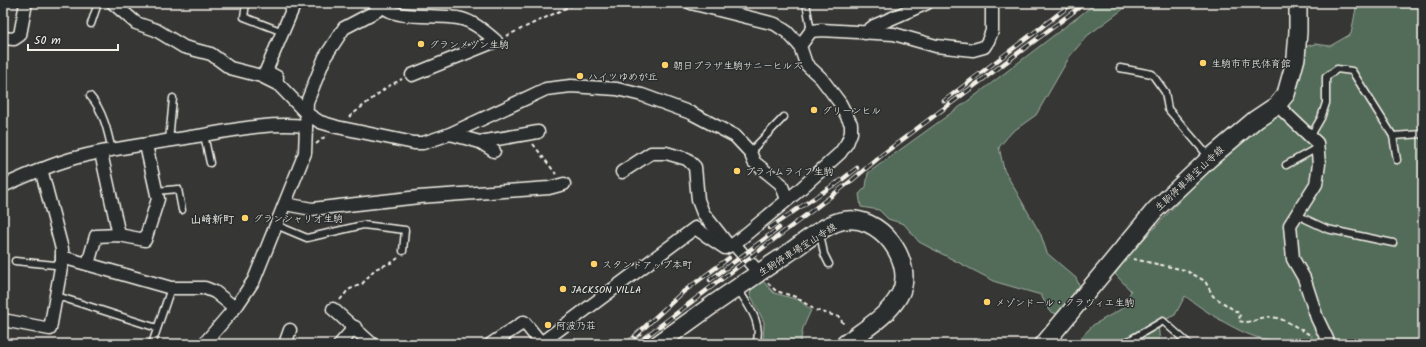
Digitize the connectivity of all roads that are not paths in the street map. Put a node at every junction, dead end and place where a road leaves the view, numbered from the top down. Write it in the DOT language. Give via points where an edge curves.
graph roads {
  1 [pos="26,3"];
  2 [pos="98,3"];
  3 [pos="113,3"];
  4 [pos="246,3"];
  5 [pos="295,3"];
  6 [pos="691,3"];
  7 [pos="806,3"];
  8 [pos="927,3"];
  9 [pos="992,3"];
  10 [pos="1298,3"];
  11 [pos="385,4"];
  12 [pos="91,24"];
  13 [pos="811,31"];
  14 [pos="283,32"];
  15 [pos="865,33"];
  16 [pos="3,38"];
  17 [pos="800,46"];
  18 [pos="1120,68"];
  19 [pos="412,75"];
  20 [pos="90,96"];
  21 [pos="173,98"];
  22 [pos="1277,105"];
  23 [pos="306,107"];
  24 [pos="784,117"];
  25 [pos="305,126"];
  26 [pos="538,132"];
  27 [pos="450,134"];
  28 [pos="1423,134"];
  29 [pos="204,135"];
  30 [pos="1393,136"];
  31 [pos="1310,137"];
  32 [pos="169,141"];
  33 [pos="480,142"];
  34 [pos="146,145"];
  35 [pos="1317,148"];
  36 [pos="494,151"];
  37 [pos="106,152"];
  38 [pos="750,152"];
  39 [pos="1210,158"];
  40 [pos="1397,160"];
  41 [pos="210,163"];
  42 [pos="1286,165"];
  43 [pos="41,169"];
  44 [pos="622,172"];
  45 [pos="564,184"];
  46 [pos="3,186"];
  47 [pos="156,191"];
  48 [pos="787,199"];
  49 [pos="285,204"];
  50 [pos="182,210"];
  51 [pos="1297,215"];
  52 [pos="276,225"];
  53 [pos="820,232"];
  54 [pos="119,235"];
  55 [pos="1393,243"];
  56 [pos="731,245"];
  57 [pos="403,250"];
  58 [pos="62,259"];
  59 [pos="15,261"];
  60 [pos="88,264"];
  61 [pos="828,264"];
  62 [pos="759,273"];
  63 [pos="737,287"];
  64 [pos="171,288"];
  65 [pos="56,296"];
  66 [pos="235,308"];
  67 [pos="333,309"];
  68 [pos="3,320"];
  69 [pos="355,327"];
  70 [pos="157,328"];
  71 [pos="290,330"];
  72 [pos="1327,339"];
  73 [pos="849,340"];
  74 [pos="152,344"];
  75 [pos="204,344"];
  76 [pos="285,344"];
  77 [pos="340,344"];
  78 [pos="372,344"];
  79 [pos="491,344"];
  80 [pos="541,344"];
  81 [pos="658,344"];
  82 [pos="756,344"];
  83 [pos="1044,344"];
  84 [pos="1123,344"];
  85 [pos="1189,344"];
  1 -- 16 [label="street" via="20,35 14,39"];
  2 -- 12 [label="lane"];
  3 -- 23 [label="street" via="136,23 156,30 184,47 212,54 230,68 261,76 279,85"];
  4 -- 14 [label="lane" via="244,17"];
  5 -- 14 [label="street"];
  6 -- 17 [label="street" via="775,24"];
  7 -- 13 [label="lane"];
  8 -- 15 [label="street" via="874,26"];
  9 -- 15 [label="street" via="992,32 984,47 973,50 936,46 894,34"];
  10 -- 22 [label="main road, 生駒停車場宝山寺線" via="1296,58 1286,94"];
  11 -- 19 [label="street" via="389,13 463,19 496,40"];
  11 -- 23 [label="street" via="344,28 325,57"];
  13 -- 15 [label="street"];
  13 -- 17 [label="street"];
  14 -- 23 [label="street" via="266,71 288,83"];
  17 -- 48 [label="street" via="806,64 821,78 840,104 850,124 851,133 840,153"];
  18 -- 39 [label="lane" via="1152,74 1165,92 1168,109"];
  20 -- 37 [label="lane" via="95,101 108,130"];
  21 -- 32 [label="lane"];
  22 -- 31 [label="street"];
  22 -- 39 [label="main road, 生駒停車場宝山寺線" via="1256,119"];
  23 -- 25 [label="street"];
  23 -- 27 [label="street" via="320,122 414,143 423,143"];
  24 -- 38 [label="lane"];
  25 -- 29 [label="street" via="267,125"];
  25 -- 49 [label="street" via="305,153"];
  26 -- 33 [label="street"];
  27 -- 33 [label="street"];
  27 -- 38 [label="street" via="546,89 571,86 597,87 642,95 691,113 734,136"];
  28 -- 30 [label="lane"];
  29 -- 32 [label="street"];
  29 -- 41 [label="lane"];
  30 -- 31 [label="lane" via="1352,71 1337,69 1326,77 1326,102 1321,118"];
  30 -- 40 [label="lane"];
  31 -- 35 [label="street" via="1317,143"];
  32 -- 34 [label="street"];
  33 -- 36 [label="street"];
  34 -- 37 [label="street"];
  34 -- 47 [label="street"];
  35 -- 42 [label="lane"];
  35 -- 51 [label="street" via="1319,164 1316,184"];
  37 -- 43 [label="street"];
  37 -- 54 [label="street"];
  38 -- 48 [label="street" via="754,162 781,184"];
  39 -- 83 [label="main road, 生駒停車場宝山寺線" via="1155,210"];
  43 -- 46 [label="street"];
  43 -- 58 [label="street" via="62,249"];
  44 -- 56 [label="street" via="651,153 666,153 687,159 695,167 698,200 703,213"];
  45 -- 49 [label="street" via="549,188 419,197 312,209"];
  47 -- 50 [label="lane" via="178,189"];
  47 -- 54 [label="street" via="158,199 145,240"];
  48 -- 56 [label="street"];
  49 -- 52 [label="street"];
  51 -- 55 [label="lane" via="1327,229"];
  51 -- 72 [label="street" via="1290,225 1293,259 1304,278"];
  52 -- 57 [label="lane" via="307,238 363,225 405,230"];
  52 -- 66 [label="street" via="254,280"];
  53 -- 61 [label="lane"];
  53 -- 62 [label="main road, 生駒停車場宝山寺線"];
  53 -- 73 [label="main road, 生駒停車場宝山寺線" via="842,221 860,221 876,227 890,239 900,258 904,277 900,296 886,313"];
  54 -- 60 [label="street" via="96,236"];
  56 -- 62 [label="street"];
  56 -- 80 [label="street" via="724,248 695,228"];
  58 -- 59 [label="lane" via="55,265"];
  58 -- 60 [label="street"];
  58 -- 65 [label="street"];
  60 -- 64 [label="street"];
  62 -- 63 [label="main road, 生駒停車場宝山寺線"];
  63 -- 81 [label="main road, 生駒停車場宝山寺線"];
  63 -- 82 [label="lane" via="759,329"];
  64 -- 66 [label="street" via="205,288 215,292"];
  64 -- 70 [label="lane"];
  65 -- 68 [label="street" via="50,329"];
  65 -- 70 [label="lane"];
  66 -- 75 [label="street"];
  67 -- 69 [label="street"];
  69 -- 77 [label="street"];
  69 -- 78 [label="street"];
  70 -- 74 [label="lane"];
  71 -- 76 [label="street"];
  79 -- 80 [label="street" via="524,322"];
  84 -- 85 [label="lane" via="1163,322"];
}
